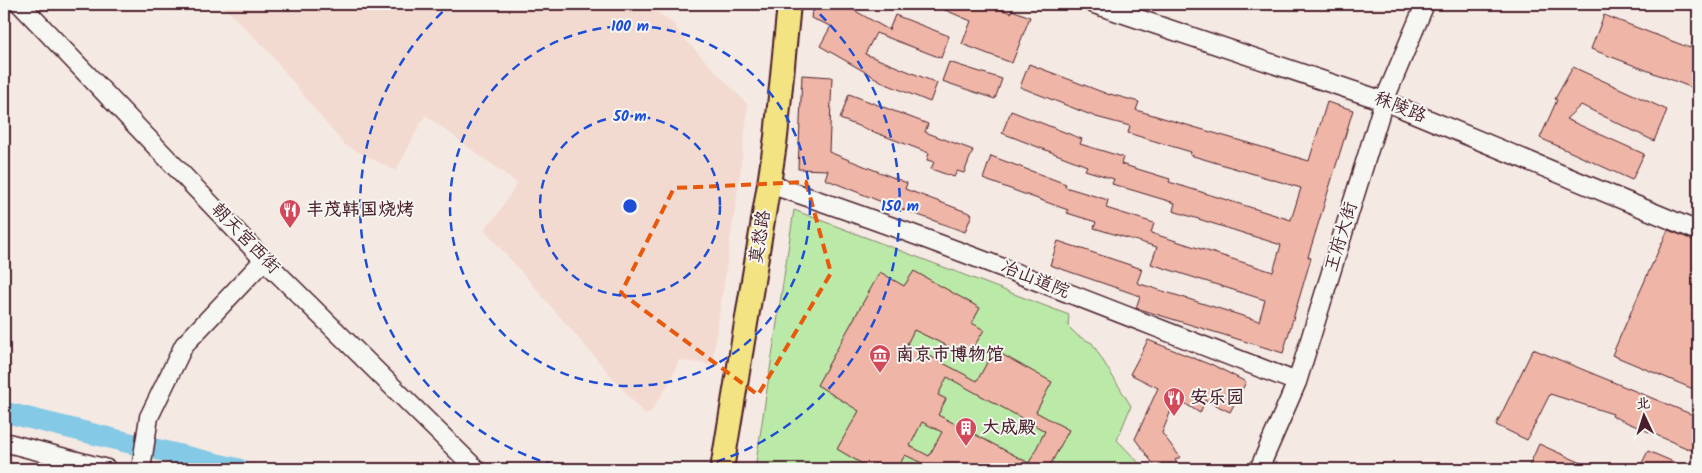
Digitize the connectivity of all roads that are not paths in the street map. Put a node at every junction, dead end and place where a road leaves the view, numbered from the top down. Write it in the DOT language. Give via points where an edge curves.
graph roads {
  1 [pos="20,4"];
  2 [pos="789,4"];
  3 [pos="1094,4"];
  4 [pos="1425,4"];
  5 [pos="1384,101"];
  6 [pos="769,184"];
  7 [pos="1698,231"];
  8 [pos="264,260"];
  9 [pos="1297,382"];
  10 [pos="4,442"];
  11 [pos="107,469"];
  12 [pos="141,469"];
  13 [pos="476,469"];
  14 [pos="722,469"];
  15 [pos="1259,469"];
  1 -- 8 [label="street, 朝天宫西街"];
  2 -- 6 [label="main road, 莫愁路"];
  3 -- 5 [label="street, 秣陵路"];
  4 -- 5 [label="street, 王府大街"];
  5 -- 7 [label="street, 秣陵路"];
  5 -- 9 [label="street, 王府大街"];
  6 -- 9 [label="street, 冶山道院" via="991,262"];
  6 -- 14 [label="main road, 莫愁路"];
  8 -- 12 [label="street" via="184,346 149,417"];
  8 -- 13 [label="street, 朝天宫西街"];
  9 -- 15 [label="street, 王府大街"];
  10 -- 11 [label="street"];
}
